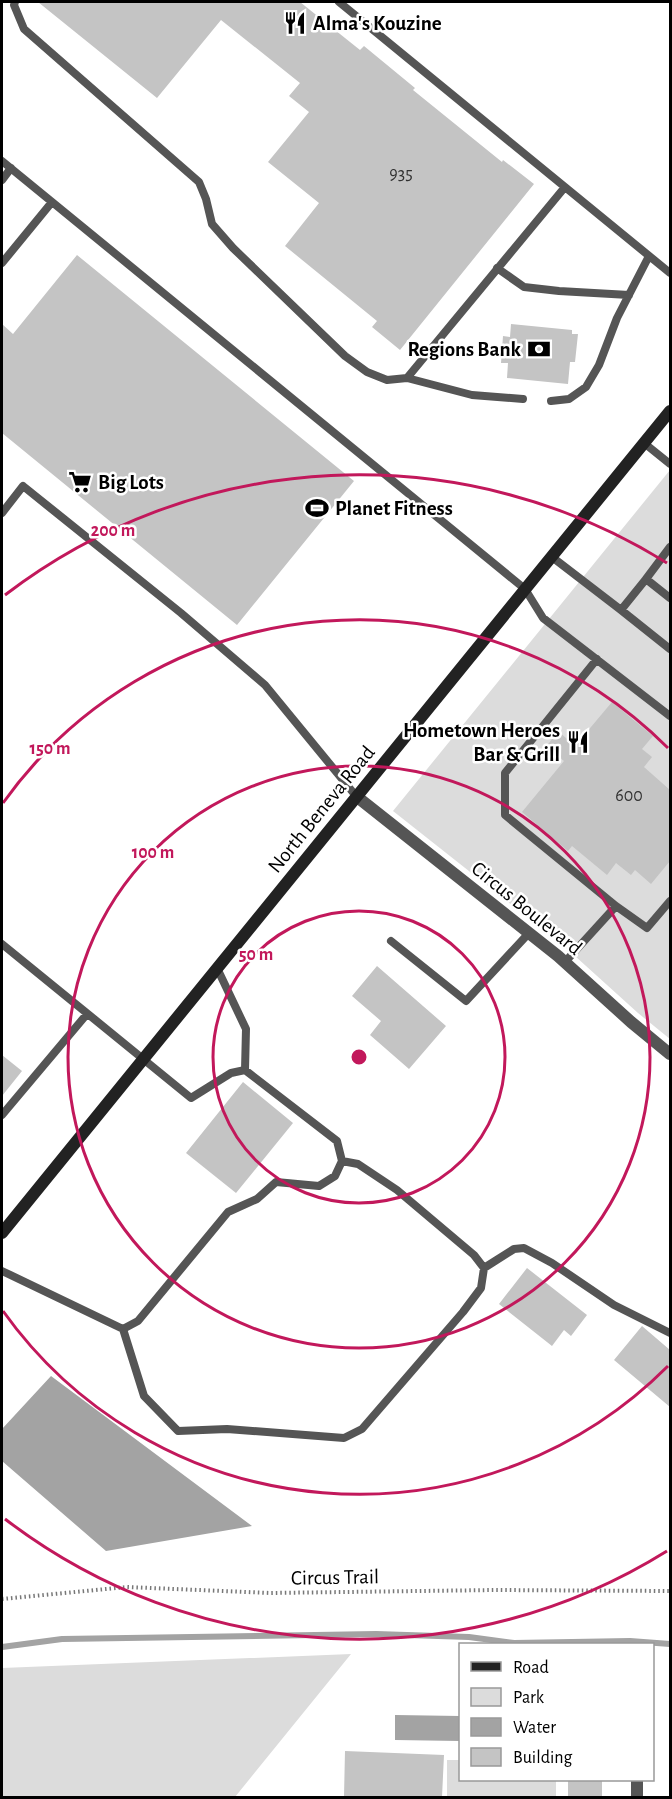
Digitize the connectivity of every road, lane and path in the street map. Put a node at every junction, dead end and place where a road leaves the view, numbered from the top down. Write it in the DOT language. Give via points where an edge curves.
graph roads {
  1 [pos="15,2"];
  2 [pos="339,2"];
  3 [pos="2,161"];
  4 [pos="11,168"];
  5 [pos="2,180"];
  6 [pos="565,187"];
  7 [pos="52,202"];
  8 [pos="649,256"];
  9 [pos="2,263"];
  10 [pos="497,268"];
  11 [pos="670,273"];
  12 [pos="629,295"];
  13 [pos="407,378"];
  14 [pos="523,399"];
  15 [pos="551,401"];
  16 [pos="670,411"];
  17 [pos="644,443"];
  18 [pos="670,464"];
  19 [pos="2,513"];
  20 [pos="670,547"];
  21 [pos="552,557"];
  22 [pos="646,579"];
  23 [pos="525,589"];
  24 [pos="670,598"];
  25 [pos="621,610"];
  26 [pos="670,649"];
  27 [pos="597,659"];
  28 [pos="670,716"];
  29 [pos="356,796"];
  30 [pos="670,901"];
  31 [pos="616,906"];
  32 [pos="529,933"];
  33 [pos="391,941"];
  34 [pos="2,944"];
  35 [pos="565,962"];
  36 [pos="218,968"];
  37 [pos="87,1014"];
  38 [pos="670,1054"];
  39 [pos="144,1060"];
  40 [pos="245,1070"];
  41 [pos="2,1115"];
  42 [pos="342,1161"];
  43 [pos="2,1233"];
  44 [pos="484,1268"];
  45 [pos="2,1271"];
  46 [pos="123,1329"];
  47 [pos="670,1333"];
  48 [pos="670,1592"];
  49 [pos="2,1599"];
  50 [pos="637,1781"];
  51 [pos="637,1797"];
  1 -- 13 [label="lane" via="24,29 199,182 212,224 325,338 367,372 387,380"];
  2 -- 6 [label="lane"];
  3 -- 4 [label="lane"];
  4 -- 5 [label="lane"];
  4 -- 7 [label="lane"];
  6 -- 8 [label="lane"];
  6 -- 10 [label="lane"];
  7 -- 9 [label="lane"];
  7 -- 23 [label="lane"];
  8 -- 11 [label="lane"];
  8 -- 12 [label="lane"];
  10 -- 12 [label="lane" via="524,287"];
  10 -- 13 [label="lane"];
  12 -- 15 [label="lane" via="586,387 569,399"];
  13 -- 14 [label="lane" via="472,395"];
  16 -- 17 [label="main road, North Beneva Road"];
  17 -- 18 [label="lane"];
  17 -- 21 [label="main road, North Beneva Road"];
  19 -- 29 [label="lane" via="23,486 66,519 265,685"];
  20 -- 22 [label="lane"];
  21 -- 23 [label="main road, North Beneva Road"];
  21 -- 25 [label="lane"];
  22 -- 24 [label="lane"];
  22 -- 25 [label="lane"];
  23 -- 27 [label="lane" via="543,618"];
  23 -- 29 [label="main road, North Beneva Road"];
  25 -- 26 [label="lane"];
  27 -- 28 [label="lane"];
  27 -- 31 [label="lane" via="505,773 505,815"];
  29 -- 32 [label="street, Circus Boulevard"];
  29 -- 36 [label="main road, North Beneva Road"];
  30 -- 31 [label="lane" via="647,928"];
  31 -- 35 [label="lane"];
  32 -- 33 [label="lane" via="466,1001"];
  32 -- 35 [label="street, Circus Boulevard"];
  34 -- 37 [label="lane"];
  35 -- 38 [label="street, Circus Boulevard"];
  36 -- 39 [label="main road, North Beneva Road"];
  36 -- 40 [label="lane" via="246,1029"];
  37 -- 39 [label="lane"];
  37 -- 41 [label="lane"];
  39 -- 40 [label="lane" via="192,1098 231,1073"];
  39 -- 43 [label="main road, North Beneva Road"];
  40 -- 42 [label="lane" via="337,1141"];
  42 -- 44 [label="lane" via="358,1164 397,1190 474,1255"];
  42 -- 46 [label="lane" via="335,1176 320,1186 276,1182 257,1199 228,1212 138,1321"];
  44 -- 46 [label="lane" via="481,1288 464,1312 362,1429 344,1438 227,1429 178,1431 144,1396"];
  44 -- 47 [label="lane" via="514,1249 524,1248 614,1305"];
  45 -- 46 [label="lane"];
  48 -- 49 [label="path, Circus Trail" via="270,1593 127,1587"];
  50 -- 51 [label="street"];
}
